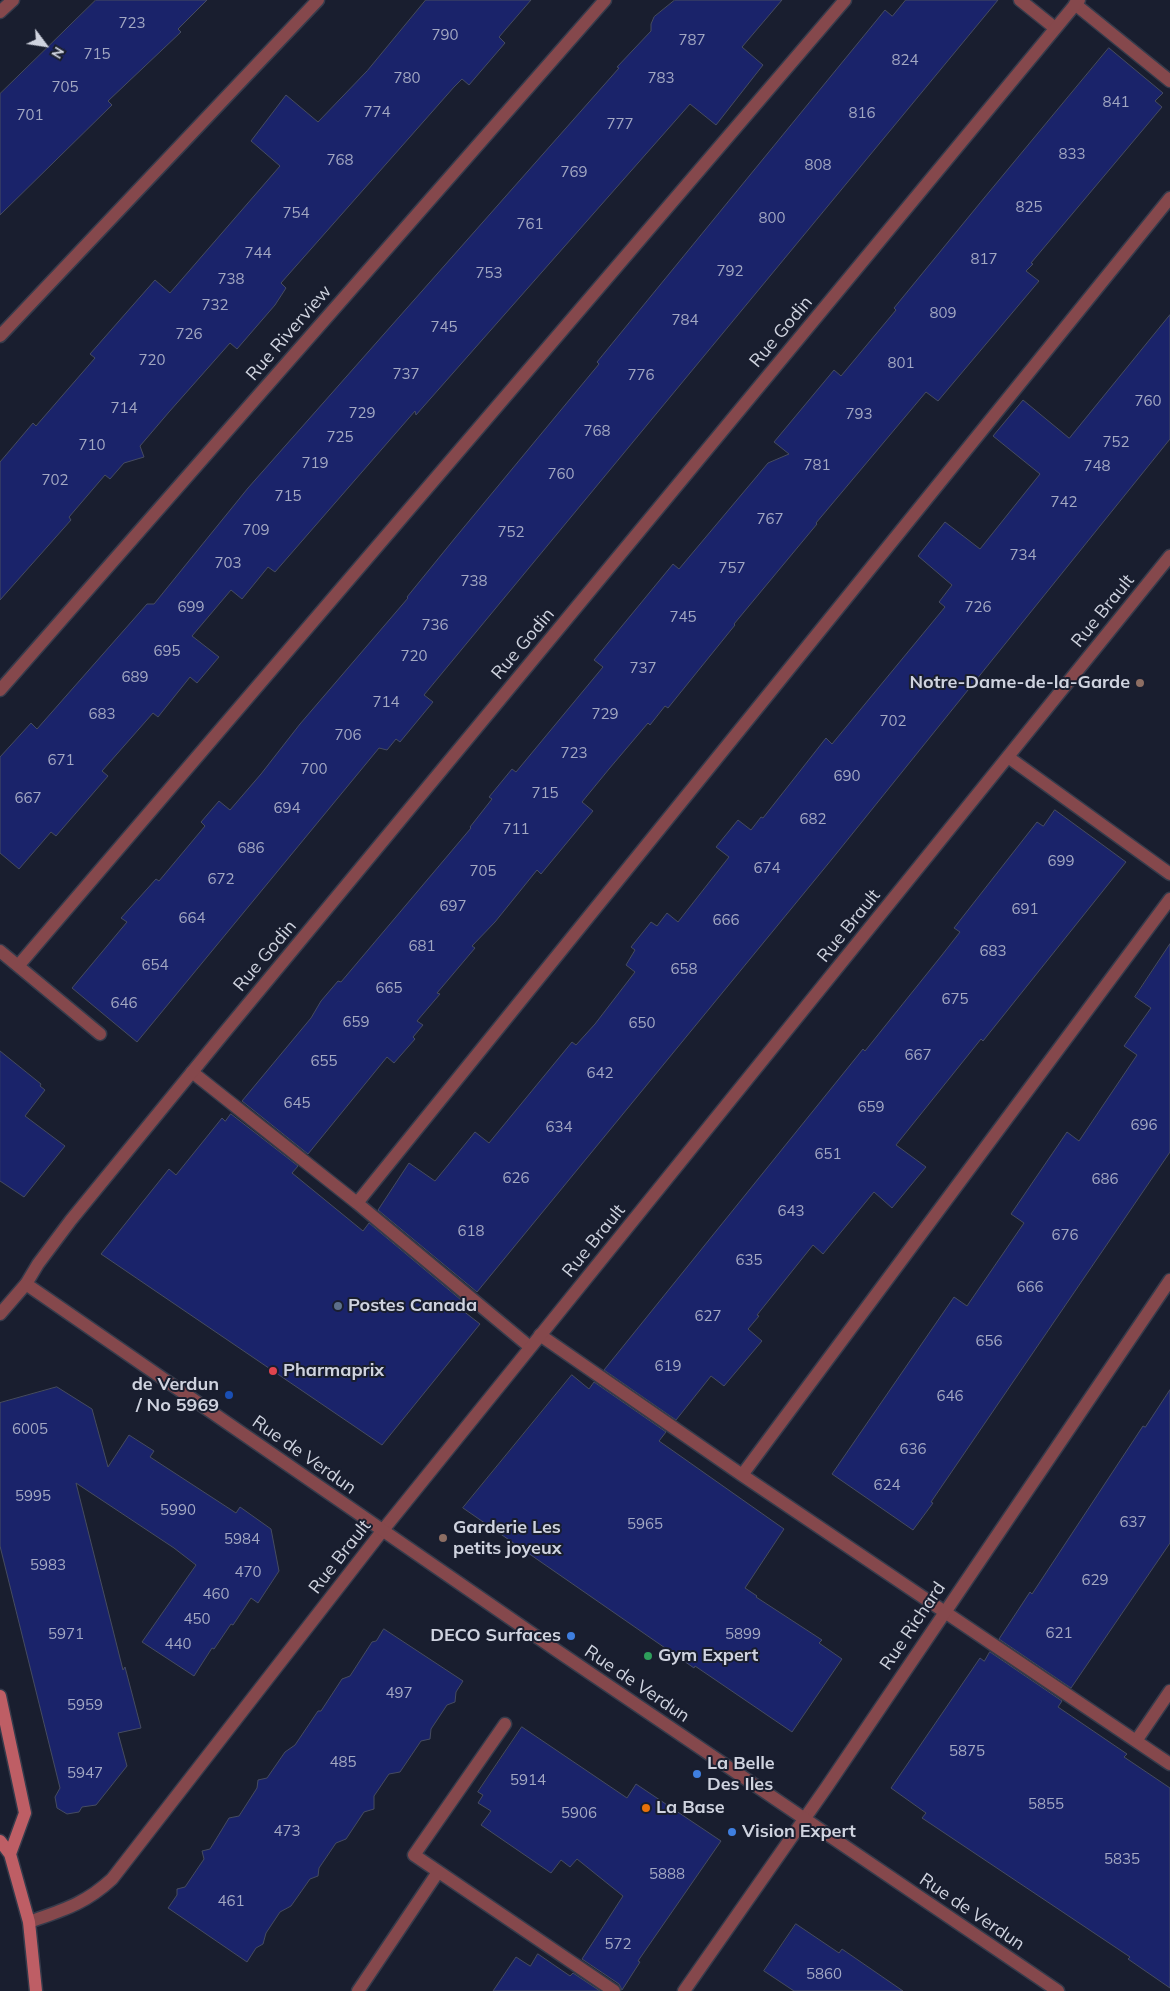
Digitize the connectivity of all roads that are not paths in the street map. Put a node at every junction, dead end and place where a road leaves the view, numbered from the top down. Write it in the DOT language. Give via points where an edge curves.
graph roads {
  1 [pos="13,0"];
  2 [pos="318,0"];
  3 [pos="605,0"];
  4 [pos="845,0"];
  5 [pos="1020,0"];
  6 [pos="1077,2"];
  7 [pos="0,12"];
  8 [pos="1055,28"];
  9 [pos="1170,80"];
  10 [pos="1170,198"];
  11 [pos="0,336"];
  12 [pos="1170,556"];
  13 [pos="0,690"];
  14 [pos="1008,757"];
  15 [pos="1170,874"];
  16 [pos="1170,899"];
  17 [pos="0,951"];
  18 [pos="18,966"];
  19 [pos="100,1034"];
  20 [pos="192,1072"];
  21 [pos="357,1203"];
  22 [pos="1170,1280"];
  23 [pos="26,1284"];
  24 [pos="0,1314"];
  25 [pos="540,1334"];
  26 [pos="530,1347"];
  27 [pos="742,1475"];
  28 [pos="383,1530"];
  29 [pos="945,1610"];
  30 [pos="1170,1691"];
  31 [pos="0,1696"];
  32 [pos="505,1724"];
  33 [pos="1136,1740"];
  34 [pos="1170,1764"];
  35 [pos="804,1819"];
  36 [pos="0,1841"];
  37 [pos="10,1854"];
  38 [pos="438,1872"];
  39 [pos="29,1922"];
  40 [pos="36,1991"];
  41 [pos="358,1991"];
  42 [pos="614,1991"];
  43 [pos="684,1991"];
  44 [pos="1058,1991"];
  1 -- 7 [label="street"];
  2 -- 11 [label="street"];
  3 -- 13 [label="street, Rue Riverview"];
  4 -- 18 [label="street"];
  5 -- 8 [label="street"];
  6 -- 8 [label="street, Rue Godin"];
  6 -- 9 [label="street"];
  8 -- 20 [label="street, Rue Godin"];
  10 -- 21 [label="street"];
  12 -- 14 [label="street, Rue Brault"];
  14 -- 15 [label="street"];
  14 -- 25 [label="street, Rue Brault"];
  16 -- 27 [label="street"];
  17 -- 18 [label="street"];
  18 -- 19 [label="street"];
  20 -- 21 [label="street"];
  20 -- 23 [label="street, Rue Godin" via="71,1220"];
  21 -- 26 [label="street"];
  22 -- 29 [label="street, Rue Richard"];
  23 -- 24 [label="street, Rue Godin"];
  23 -- 28 [label="street, Rue de Verdun"];
  25 -- 26 [label="street, Rue Brault"];
  25 -- 27 [label="street"];
  26 -- 28 [label="street, Rue Brault"];
  27 -- 29 [label="street"];
  28 -- 35 [label="street, Rue de Verdun"];
  28 -- 39 [label="street, Rue Brault" via="112,1879 76,1906"];
  29 -- 33 [label="street"];
  29 -- 35 [label="street, Rue Richard"];
  30 -- 33 [label="street"];
  31 -- 37 [label="main road" via="25,1813"];
  32 -- 38 [label="street" via="414,1855"];
  33 -- 34 [label="street"];
  35 -- 43 [label="street, Rue Richard"];
  35 -- 44 [label="street, Rue de Verdun"];
  36 -- 37 [label="main road"];
  37 -- 39 [label="main road"];
  38 -- 41 [label="street"];
  38 -- 42 [label="street"];
  39 -- 40 [label="main road"];
}
